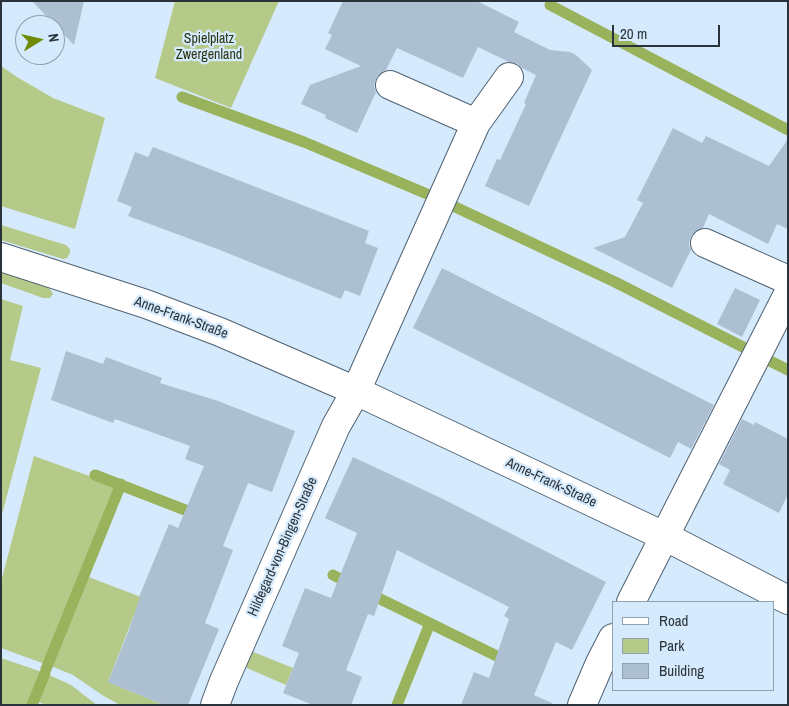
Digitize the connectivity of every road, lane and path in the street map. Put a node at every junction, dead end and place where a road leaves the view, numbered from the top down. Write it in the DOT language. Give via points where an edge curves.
graph roads {
  1 [pos="509,77"];
  2 [pos="390,85"];
  3 [pos="476,122"];
  4 [pos="705,243"];
  5 [pos="1,257"];
  6 [pos="788,280"];
  7 [pos="788,294"];
  8 [pos="356,391"];
  9 [pos="664,537"];
  10 [pos="788,600"];
  11 [pos="632,601"];
  12 [pos="612,640"];
  13 [pos="215,705"];
  14 [pos="582,705"];
  1 -- 3 [label="street"];
  2 -- 3 [label="street"];
  3 -- 8 [label="street"];
  4 -- 6 [label="street"];
  5 -- 8 [label="street, Anne-Frank-Straße" via="211,328"];
  7 -- 9 [label="street"];
  8 -- 9 [label="street, Anne-Frank-Straße"];
  8 -- 13 [label="street, Hildegard-von-Bingen-Straße" via="336,426"];
  9 -- 10 [label="street, Anne-Frank-Straße"];
  9 -- 11 [label="street"];
  12 -- 14 [label="street"];
}
